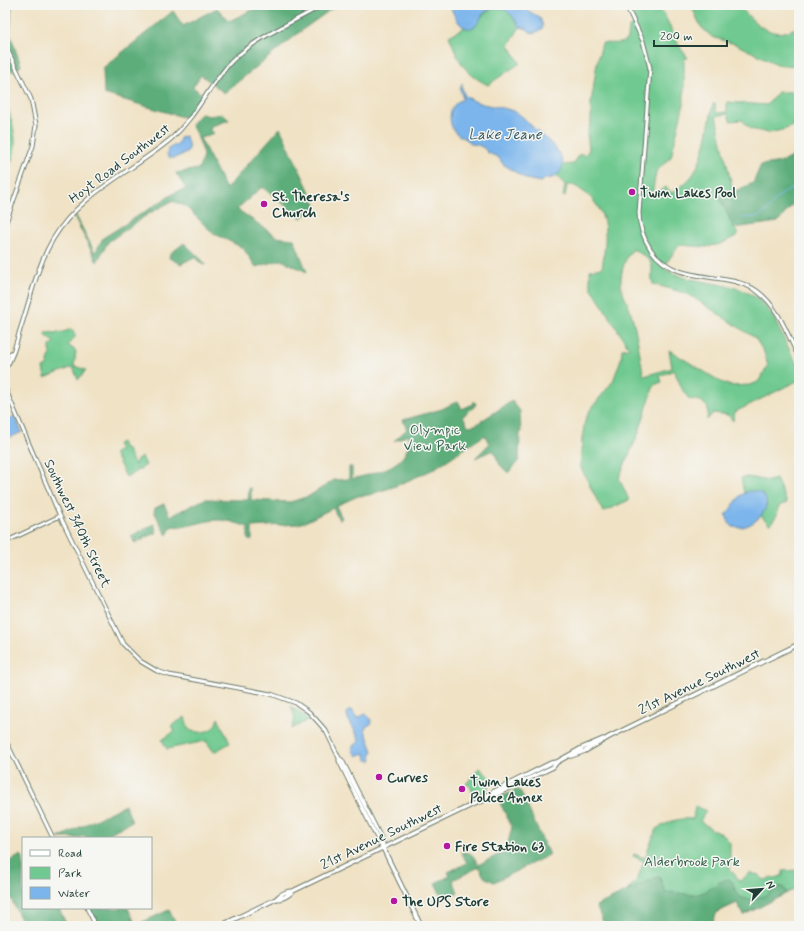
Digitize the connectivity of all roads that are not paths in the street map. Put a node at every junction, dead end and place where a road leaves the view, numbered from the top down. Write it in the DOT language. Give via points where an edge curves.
graph roads {
  1 [pos="323,5"];
  2 [pos="626,5"];
  3 [pos="5,45"];
  4 [pos="5,225"];
  5 [pos="14,352"];
  6 [pos="799,358"];
  7 [pos="5,361"];
  8 [pos="5,369"];
  9 [pos="5,388"];
  10 [pos="60,516"];
  11 [pos="5,542"];
  12 [pos="799,644"];
  13 [pos="5,739"];
  14 [pos="339,758"];
  15 [pos="355,795"];
  16 [pos="363,802"];
  17 [pos="53,837"];
  18 [pos="383,848"];
  19 [pos="88,909"];
  20 [pos="96,926"];
  21 [pos="220,926"];
  22 [pos="420,926"];
  1 -- 5 [label="main road, Hoyt Road Southwest" via="246,48 230,63 179,132 95,193 69,216 48,249 37,276"];
  2 -- 6 [label="main road" via="643,41 650,68 639,213 644,238 658,258 675,270 739,283 759,293 776,311"];
  3 -- 4 [label="main road" via="31,100 36,125 33,146"];
  5 -- 7 [label="main road" via="9,354"];
  5 -- 8 [label="main road, Hoyt Road Southwest"];
  9 -- 10 [label="main road, Southwest 340th Street"];
  10 -- 11 [label="main road"];
  10 -- 14 [label="main road, Southwest 340th Street" via="117,635 140,661 169,675 271,694 296,703 309,712 326,731"];
  12 -- 18 [label="main road, 21st Avenue Southwest" via="585,751 551,763"];
  13 -- 17 [label="main road"];
  14 -- 15 [label="main road"];
  14 -- 16 [label="main road"];
  15 -- 16 [label="main road"];
  15 -- 18 [label="main road"];
  16 -- 18 [label="main road" via="384,842"];
  18 -- 21 [label="main road, 21st Avenue Southwest"];
  18 -- 22 [label="main road"];
  19 -- 20 [label="main road"];
}
